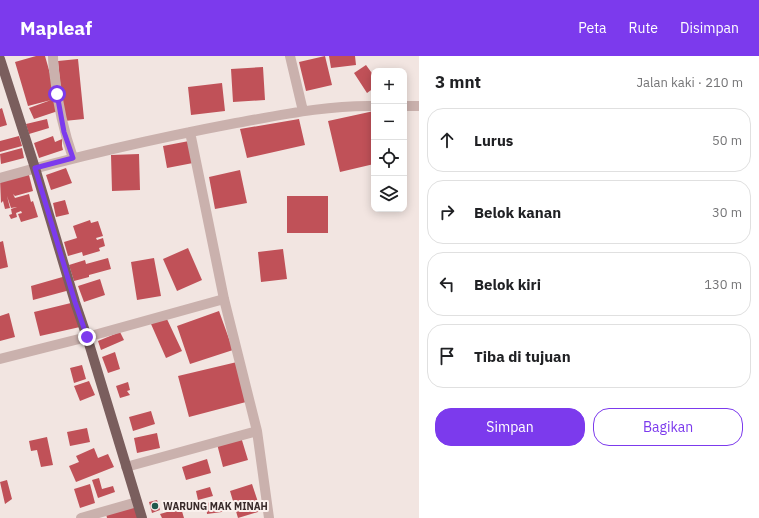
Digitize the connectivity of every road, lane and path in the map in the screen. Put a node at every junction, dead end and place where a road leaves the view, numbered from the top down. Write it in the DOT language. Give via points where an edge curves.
graph roads {
  1 [pos="53,56"];
  2 [pos="290,56"];
  3 [pos="0,59"];
  4 [pos="371,106"];
  5 [pos="407,106"];
  6 [pos="419,106"];
  7 [pos="303,111"];
  8 [pos="190,132"];
  9 [pos="73,158"];
  10 [pos="35,168"];
  11 [pos="0,178"];
  12 [pos="224,299"];
  13 [pos="87,337"];
  14 [pos="0,359"];
  15 [pos="257,431"];
  16 [pos="126,467"];
  17 [pos="137,502"];
  18 [pos="81,518"];
  19 [pos="142,518"];
  20 [pos="269,518"];
  1 -- 9 [label="street" via="60,114"];
  2 -- 7 [label="street"];
  3 -- 10 [label="main road"];
  4 -- 7 [label="street"];
  5 -- 6 [label="street"];
  7 -- 8 [label="street"];
  8 -- 9 [label="street"];
  8 -- 12 [label="street"];
  9 -- 10 [label="street"];
  10 -- 11 [label="street"];
  10 -- 13 [label="main road"];
  12 -- 13 [label="street"];
  12 -- 15 [label="street"];
  13 -- 14 [label="street"];
  13 -- 16 [label="main road"];
  15 -- 16 [label="street"];
  15 -- 20 [label="street"];
  16 -- 17 [label="main road"];
  17 -- 18 [label="street"];
  17 -- 19 [label="main road"];
}
